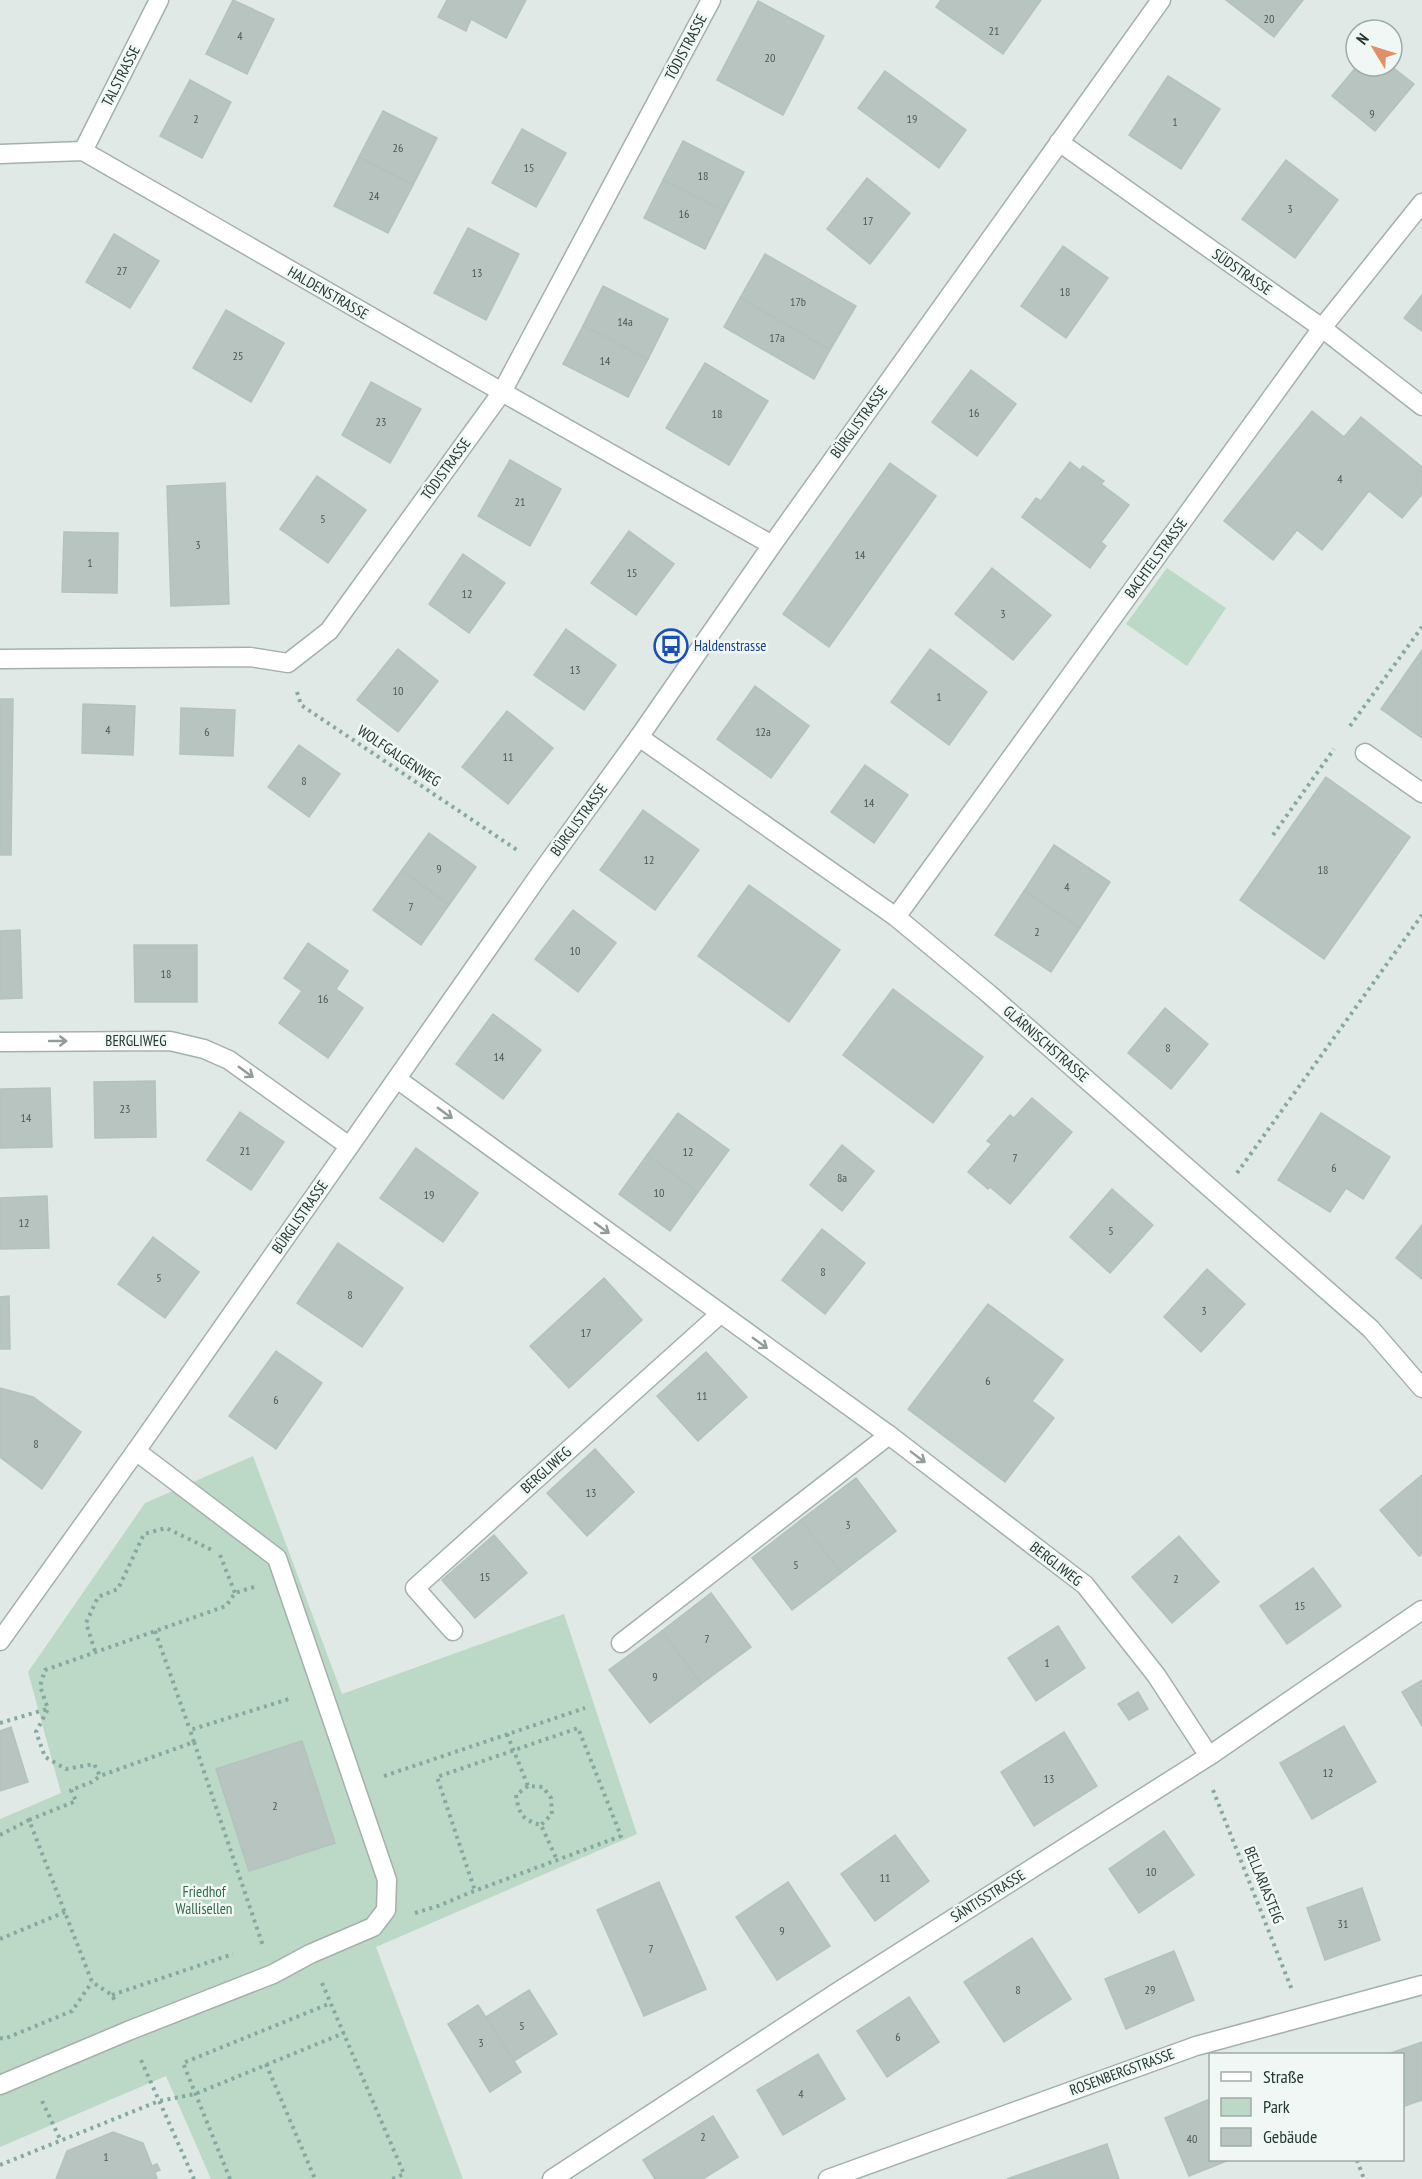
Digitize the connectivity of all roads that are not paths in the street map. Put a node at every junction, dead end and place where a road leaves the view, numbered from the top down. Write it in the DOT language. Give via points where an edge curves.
graph roads {
  1 [pos="159,0"];
  2 [pos="711,0"];
  3 [pos="1161,0"];
  4 [pos="1059,142"];
  5 [pos="83,151"];
  6 [pos="0,154"];
  7 [pos="1422,203"];
  8 [pos="1322,328"];
  9 [pos="502,392"];
  10 [pos="1422,406"];
  11 [pos="772,545"];
  12 [pos="0,659"];
  13 [pos="639,737"];
  14 [pos="1365,753"];
  15 [pos="1422,793"];
  16 [pos="896,917"];
  17 [pos="0,1042"];
  18 [pos="397,1079"];
  19 [pos="349,1146"];
  20 [pos="720,1314"];
  21 [pos="1422,1388"];
  22 [pos="889,1435"];
  23 [pos="136,1451"];
  24 [pos="1422,1610"];
  25 [pos="453,1631"];
  26 [pos="0,1641"];
  27 [pos="621,1643"];
  28 [pos="1209,1756"];
  29 [pos="1422,1985"];
  30 [pos="0,2085"];
  31 [pos="552,2179"];
  32 [pos="828,2179"];
  1 -- 5 [label="street, TALSTRASSE"];
  2 -- 9 [label="street, TÖDISTRASSE"];
  3 -- 4 [label="street, BÜRGLISTRASSE"];
  4 -- 8 [label="street, SÜDSTRASSE"];
  4 -- 11 [label="street, BÜRGLISTRASSE"];
  5 -- 6 [label="street"];
  5 -- 9 [label="street, HALDENSTRASSE"];
  7 -- 8 [label="street, BACHTELSTRASSE"];
  8 -- 10 [label="street, SÜDSTRASSE"];
  8 -- 16 [label="street, BACHTELSTRASSE"];
  9 -- 11 [label="street, HALDENSTRASSE"];
  9 -- 12 [label="street, TÖDISTRASSE" via="329,630 288,663 250,657"];
  11 -- 13 [label="street, BÜRGLISTRASSE"];
  13 -- 16 [label="street, GLÄRNISCHSTRASSE"];
  13 -- 18 [label="street, BÜRGLISTRASSE"];
  14 -- 15 [label="street"];
  16 -- 21 [label="street, GLÄRNISCHSTRASSE" via="1007,1009 1371,1329"];
  17 -- 19 [label="street, BERGLIWEG, one-way" via="170,1041 204,1049 230,1060"];
  18 -- 19 [label="street, BÜRGLISTRASSE"];
  18 -- 20 [label="street, BERGLIWEG, one-way"];
  19 -- 23 [label="street, BÜRGLISTRASSE"];
  20 -- 22 [label="street, BERGLIWEG, one-way"];
  20 -- 25 [label="street, BERGLIWEG" via="415,1588"];
  22 -- 27 [label="street"];
  22 -- 28 [label="street, BERGLIWEG, one-way" via="1085,1585 1156,1675"];
  23 -- 26 [label="street, BÜRGLISTRASSE"];
  23 -- 30 [label="street" via="277,1558 387,1880 386,1910 373,1927 273,1974"];
  24 -- 28 [label="street, SÄNTISSTRASSE"];
  28 -- 31 [label="street, SÄNTISSTRASSE"];
  29 -- 32 [label="street, ROSENBERGSTRASSE" via="1196,2046"];
}
